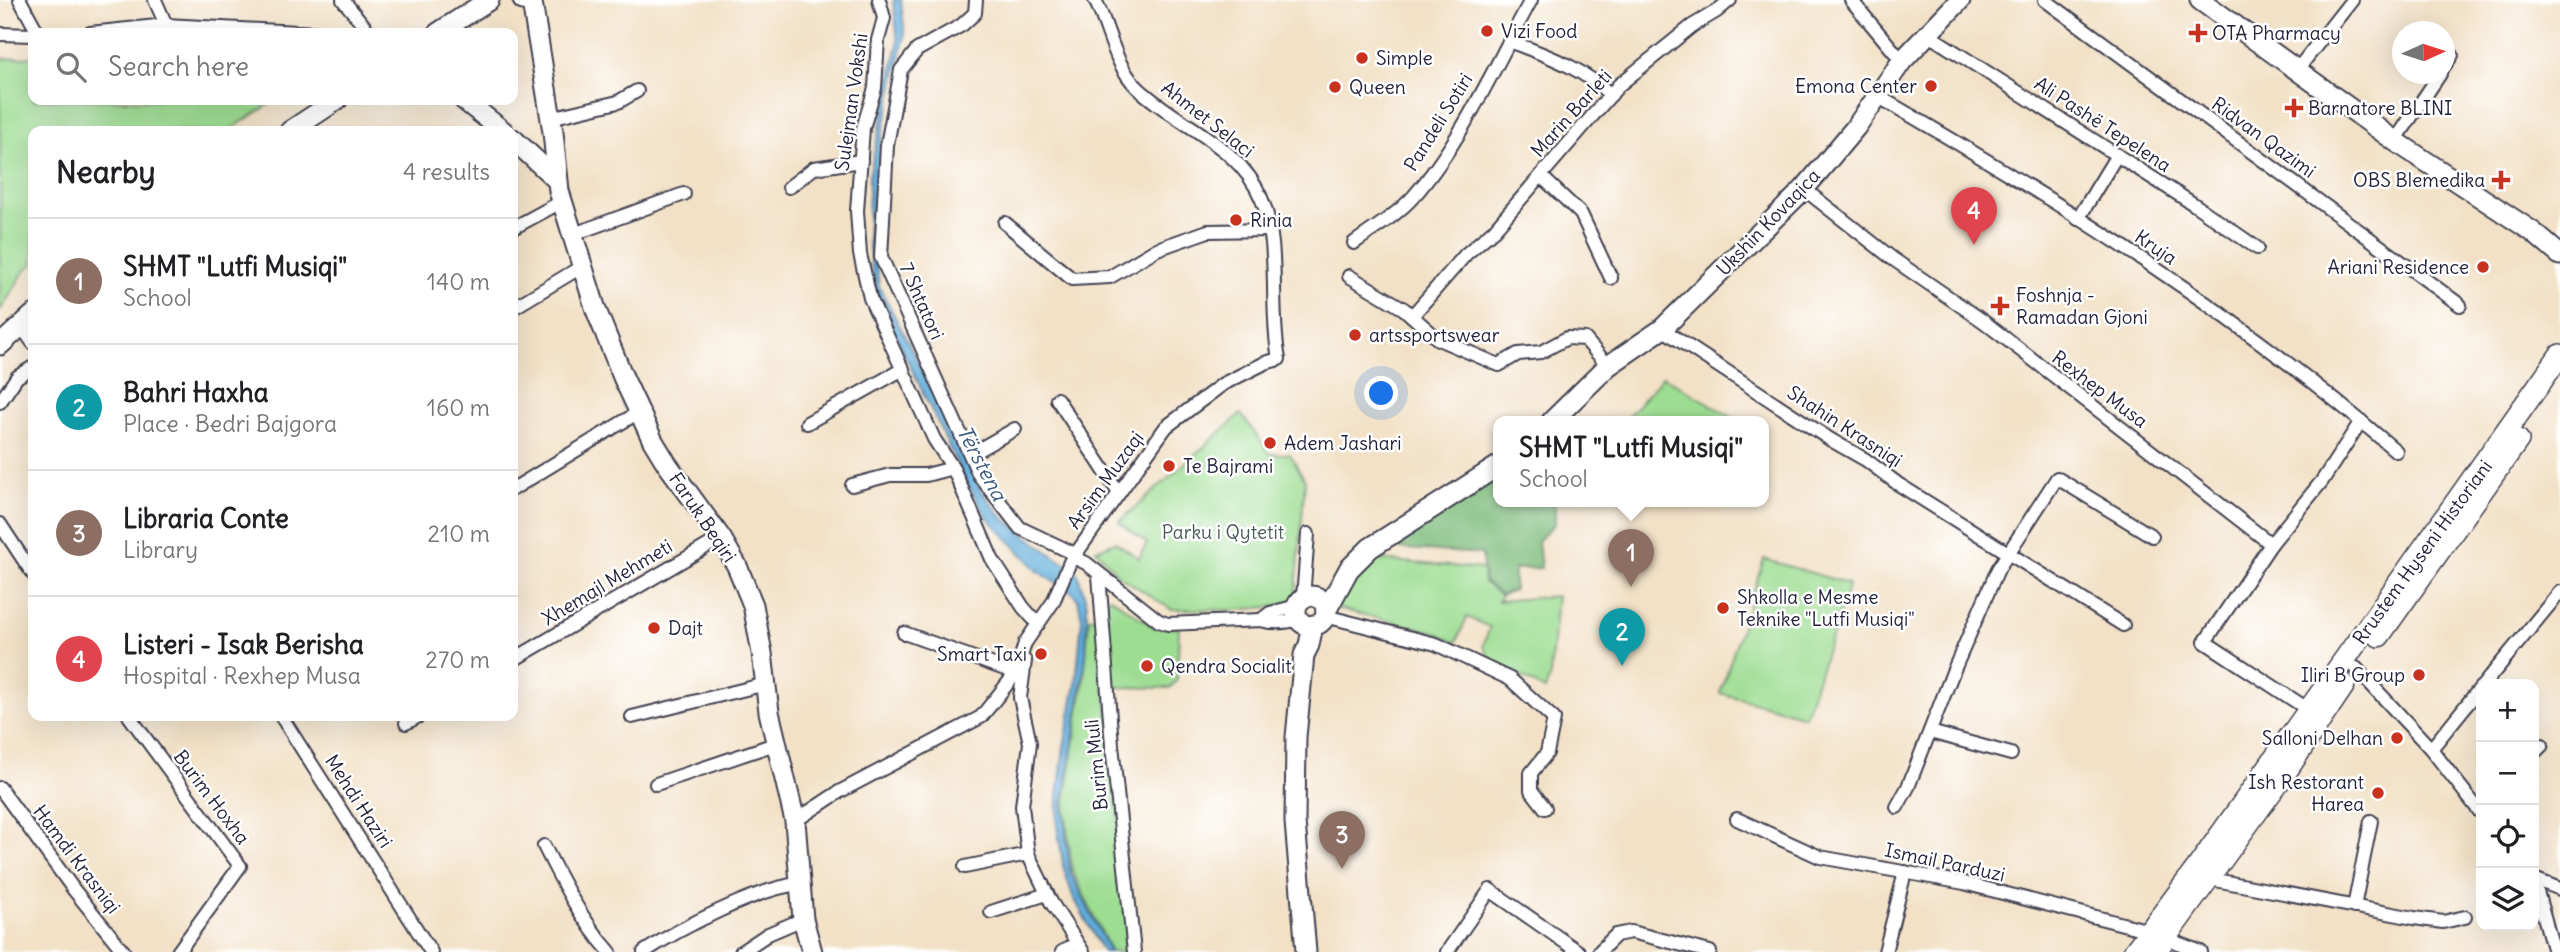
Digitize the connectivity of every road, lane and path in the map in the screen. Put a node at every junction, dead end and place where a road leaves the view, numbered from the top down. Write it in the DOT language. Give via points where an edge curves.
graph roads {
  1 [pos="20,0"];
  2 [pos="155,0"];
  3 [pos="344,0"];
  4 [pos="489,0"];
  5 [pos="878,0"];
  6 [pos="976,0"];
  7 [pos="1095,0"];
  8 [pos="1531,0"];
  9 [pos="1730,0"];
  10 [pos="1851,0"];
  11 [pos="1959,0"];
  12 [pos="2045,0"];
  13 [pos="2200,0"];
  14 [pos="2352,0"];
  15 [pos="530,1"];
  16 [pos="166,25"];
  17 [pos="33,28"];
  18 [pos="138,28"];
  19 [pos="223,28"];
  20 [pos="366,28"];
  21 [pos="446,28"];
  22 [pos="0,34"];
  23 [pos="28,34"];
  24 [pos="1927,34"];
  25 [pos="1509,41"];
  26 [pos="1902,61"];
  27 [pos="2297,70"];
  28 [pos="2433,84"];
  29 [pos="638,91"];
  30 [pos="1611,95"];
  31 [pos="1879,97"];
  32 [pos="329,105"];
  33 [pos="470,105"];
  34 [pos="551,125"];
  35 [pos="298,126"];
  36 [pos="497,126"];
  37 [pos="518,141"];
  38 [pos="2395,141"];
  39 [pos="518,143"];
  40 [pos="2117,155"];
  41 [pos="861,161"];
  42 [pos="1541,176"];
  43 [pos="557,180"];
  44 [pos="789,187"];
  45 [pos="1804,189"];
  46 [pos="684,194"];
  47 [pos="561,202"];
  48 [pos="2078,219"];
  49 [pos="1004,223"];
  50 [pos="518,226"];
  51 [pos="1269,230"];
  52 [pos="571,235"];
  53 [pos="1354,243"];
  54 [pos="2257,248"];
  55 [pos="2555,248"];
  56 [pos="581,267"];
  57 [pos="1349,276"];
  58 [pos="1611,278"];
  59 [pos="518,305"];
  60 [pos="2460,305"];
  61 [pos="1412,316"];
  62 [pos="27,320"];
  63 [pos="1662,329"];
  64 [pos="0,345"];
  65 [pos="2560,355"];
  66 [pos="1279,359"];
  67 [pos="1608,366"];
  68 [pos="903,369"];
  69 [pos="28,370"];
  70 [pos="2560,377"];
  71 [pos="1057,399"];
  72 [pos="0,402"];
  73 [pos="639,412"];
  74 [pos="1557,416"];
  75 [pos="2361,421"];
  76 [pos="807,423"];
  77 [pos="1015,429"];
  78 [pos="2396,451"];
  79 [pos="971,454"];
  80 [pos="953,468"];
  81 [pos="1493,469"];
  82 [pos="852,485"];
  83 [pos="518,486"];
  84 [pos="1119,493"];
  85 [pos="0,524"];
  86 [pos="1308,534"];
  87 [pos="2152,536"];
  88 [pos="721,538"];
  89 [pos="2271,544"];
  90 [pos="2009,552"];
  91 [pos="1072,558"];
  92 [pos="28,566"];
  93 [pos="1099,575"];
  94 [pos="2560,592"];
  95 [pos="1309,612"];
  96 [pos="1038,624"];
  97 [pos="2123,625"];
  98 [pos="904,633"];
  99 [pos="1025,643"];
  100 [pos="518,657"];
  101 [pos="2356,668"];
  102 [pos="1016,673"];
  103 [pos="2488,679"];
  104 [pos="766,684"];
  105 [pos="2476,693"];
  106 [pos="2309,710"];
  107 [pos="632,717"];
  108 [pos="132,721"];
  109 [pos="284,721"];
  110 [pos="410,721"];
  111 [pos="406,723"];
  112 [pos="1930,732"];
  113 [pos="775,744"];
  114 [pos="2431,749"];
  115 [pos="2011,754"];
  116 [pos="656,784"];
  117 [pos="0,788"];
  118 [pos="2476,805"];
  119 [pos="1897,807"];
  120 [pos="1545,808"];
  121 [pos="1737,819"];
  122 [pos="795,821"];
  123 [pos="2371,821"];
  124 [pos="544,846"];
  125 [pos="1028,854"];
  126 [pos="965,867"];
  127 [pos="1905,872"];
  128 [pos="2210,879"];
  129 [pos="2539,882"];
  130 [pos="799,884"];
  131 [pos="2560,889"];
  132 [pos="1047,894"];
  133 [pos="2539,898"];
  134 [pos="2354,907"];
  135 [pos="991,912"];
  136 [pos="2465,917"];
  137 [pos="803,919"];
  138 [pos="2157,940"];
  139 [pos="1080,947"];
  140 [pos="124,952"];
  141 [pos="179,952"];
  142 [pos="431,952"];
  143 [pos="610,952"];
  144 [pos="644,952"];
  145 [pos="741,952"];
  146 [pos="812,952"];
  147 [pos="1062,952"];
  148 [pos="1134,952"];
  149 [pos="1306,952"];
  150 [pos="1447,952"];
  151 [pos="1578,952"];
  152 [pos="1599,952"];
  153 [pos="1710,952"];
  154 [pos="1885,952"];
  155 [pos="2134,952"];
  156 [pos="2201,952"];
  157 [pos="2554,952"];
  1 -- 17 [label="street"];
  2 -- 16 [label="street"];
  3 -- 20 [label="street"];
  4 -- 21 [label="street"];
  5 -- 41 [label="street, Sulejman Vokshi" via="884,18"];
  6 -- 79 [label="street, 7 Shtatori" via="975,13 917,50 901,71 887,145 881,257"];
  7 -- 51 [label="street, Ahmet Selaci" via="1134,84 1228,153 1250,176 1264,204"];
  8 -- 25 [label="street, Pandeli Sotiri"];
  9 -- 30 [label="street, Marin Barleti"];
  10 -- 26 [label="street"];
  11 -- 24 [label="street, Ukshin Kovaqica"];
  12 -- 60 [label="street, Ridvan Qazimi"];
  13 -- 27 [label="street"];
  14 -- 27 [label="street"];
  15 -- 34 [label="street, Faruk Beqiri"];
  16 -- 18 [label="street"];
  16 -- 19 [label="street"];
  22 -- 23 [label="street"];
  24 -- 26 [label="street, Ukshin Kovaqica"];
  24 -- 40 [label="street, Ali Pashë Tepelena"];
  25 -- 30 [label="street" via="1568,63"];
  25 -- 53 [label="street, Pandeli Sotiri" via="1443,157 1412,199"];
  26 -- 31 [label="street, Ukshin Kovaqica"];
  27 -- 38 [label="street"];
  28 -- 38 [label="street"];
  29 -- 34 [label="street"];
  30 -- 42 [label="street, Marin Barleti"];
  31 -- 45 [label="street, Ukshin Kovaqica"];
  31 -- 48 [label="street, Kruja"];
  32 -- 35 [label="street"];
  33 -- 36 [label="street"];
  34 -- 37 [label="street" via="546,139 534,144"];
  34 -- 43 [label="street, Faruk Beqiri"];
  38 -- 55 [label="street"];
  39 -- 43 [label="street"];
  40 -- 48 [label="street"];
  40 -- 54 [label="street, Ali Pashë Tepelena"];
  41 -- 44 [label="street" via="814,168"];
  41 -- 68 [label="street, Sulejman Vokshi" via="860,254 870,298"];
  42 -- 58 [label="street, Marin Barleti" via="1581,214"];
  42 -- 61 [label="street, Marin Barleti"];
  43 -- 47 [label="street, Faruk Beqiri"];
  45 -- 63 [label="street, Ukshin Kovaqica"];
  45 -- 89 [label="street, Rexhep Musa"];
  46 -- 52 [label="street"];
  47 -- 50 [label="street"];
  47 -- 52 [label="street, Faruk Beqiri"];
  48 -- 75 [label="street, Kruja" via="2277,354"];
  49 -- 51 [label="street" via="1072,279 1110,277 1157,250 1208,231"];
  51 -- 66 [label="street, Ahmet Selaci"];
  52 -- 56 [label="street, Faruk Beqiri"];
  56 -- 59 [label="street"];
  56 -- 73 [label="street, Faruk Beqiri"];
  57 -- 61 [label="street"];
  61 -- 67 [label="street" via="1438,339 1499,365 1567,338 1585,339"];
  62 -- 64 [label="street"];
  63 -- 67 [label="street, Ukshin Kovaqica"];
  63 -- 90 [label="street, Shahin Krasniqi"];
  65 -- 106 [label="main road, Rrustem Hyseni Historiani"];
  66 -- 84 [label="street, Arsim Muzaqi" via="1223,384 1166,427"];
  67 -- 74 [label="street, Ukshin Kovaqica"];
  68 -- 76 [label="street"];
  68 -- 80 [label="street, Sulejman Vokshi" via="934,439"];
  69 -- 72 [label="street" via="17,377"];
  70 -- 101 [label="main road, Rrustem Hyseni Historiani" via="2497,473"];
  71 -- 84 [label="street"];
  73 -- 83 [label="street"];
  73 -- 88 [label="street, Faruk Beqiri" via="667,464"];
  75 -- 78 [label="street, Kruja"];
  75 -- 89 [label="street" via="2322,481"];
  77 -- 79 [label="street"];
  79 -- 91 [label="street, 7 Shtatori" via="979,475 1020,528"];
  80 -- 82 [label="street" via="926,475 890,475"];
  80 -- 96 [label="street, Sulejman Vokshi" via="992,559"];
  81 -- 95 [label="street" via="1377,542 1349,569 1339,572"];
  84 -- 91 [label="street, Arsim Muzaqi"];
  85 -- 92 [label="street"];
  86 -- 95 [label="street"];
  87 -- 90 [label="street" via="2057,478"];
  88 -- 100 [label="street, Xhemajl Mehmeti"];
  88 -- 104 [label="street, Faruk Beqiri" via="753,605"];
  89 -- 106 [label="street" via="2205,642"];
  90 -- 97 [label="street, Shahin Krasniqi"];
  90 -- 112 [label="street"];
  91 -- 93 [label="street, 7 Shtatori"];
  91 -- 96 [label="street, Arsim Muzaqi"];
  93 -- 95 [label="street, 7 Shtatori" via="1168,624 1261,620 1270,613"];
  93 -- 148 [label="street, Burim Muli"];
  94 -- 103 [label="street"];
  95 -- 120 [label="street" via="1436,643 1510,679 1554,719 1547,753 1531,773 1531,790"];
  95 -- 149 [label="street" via="1300,646 1304,655 1294,822"];
  96 -- 99 [label="street, Arsim Muzaqi"];
  98 -- 102 [label="street"];
  99 -- 102 [label="street, Arsim Muzaqi"];
  99 -- 125 [label="street" via="1020,698 1030,743 1022,806"];
  101 -- 114 [label="street"];
  101 -- 128 [label="main road, Rrustem Hyseni Historiani"];
  102 -- 122 [label="street, Arsim Muzaqi" via="981,717"];
  104 -- 107 [label="street"];
  104 -- 113 [label="street, Faruk Beqiri"];
  105 -- 114 [label="street"];
  106 -- 138 [label="main road, Rrustem Hyseni Historiani"];
  108 -- 141 [label="street, Burim Hoxha" via="240,866"];
  109 -- 142 [label="street, Mehdi Haziri"];
  110 -- 111 [label="street"];
  112 -- 115 [label="street"];
  112 -- 119 [label="street"];
  113 -- 116 [label="street"];
  113 -- 122 [label="street, Faruk Beqiri"];
  114 -- 118 [label="street"];
  117 -- 140 [label="street, Hamdi Krasniqi"];
  121 -- 127 [label="street, Ismail Parduzi" via="1819,857"];
  122 -- 130 [label="street, Faruk Beqiri"];
  123 -- 134 [label="street"];
  124 -- 143 [label="street" via="593,934"];
  125 -- 126 [label="street"];
  125 -- 132 [label="street"];
  127 -- 138 [label="street, Ismail Parduzi" via="1964,884"];
  127 -- 154 [label="street"];
  128 -- 134 [label="street"];
  128 -- 138 [label="main road, Rrustem Hyseni Historiani"];
  129 -- 131 [label="street"];
  130 -- 137 [label="street, Faruk Beqiri"];
  130 -- 144 [label="street" via="760,894"];
  132 -- 135 [label="street"];
  132 -- 139 [label="street"];
  133 -- 157 [label="street"];
  134 -- 136 [label="street" via="2443,922"];
  137 -- 145 [label="street"];
  137 -- 146 [label="street, Faruk Beqiri"];
  138 -- 155 [label="main road, Rrustem Hyseni Historiani"];
  138 -- 156 [label="street, Ismail Parduzi"];
  139 -- 147 [label="street"];
  150 -- 151 [label="street" via="1490,890"];
  152 -- 153 [label="street" via="1616,935 1631,932"];
}
